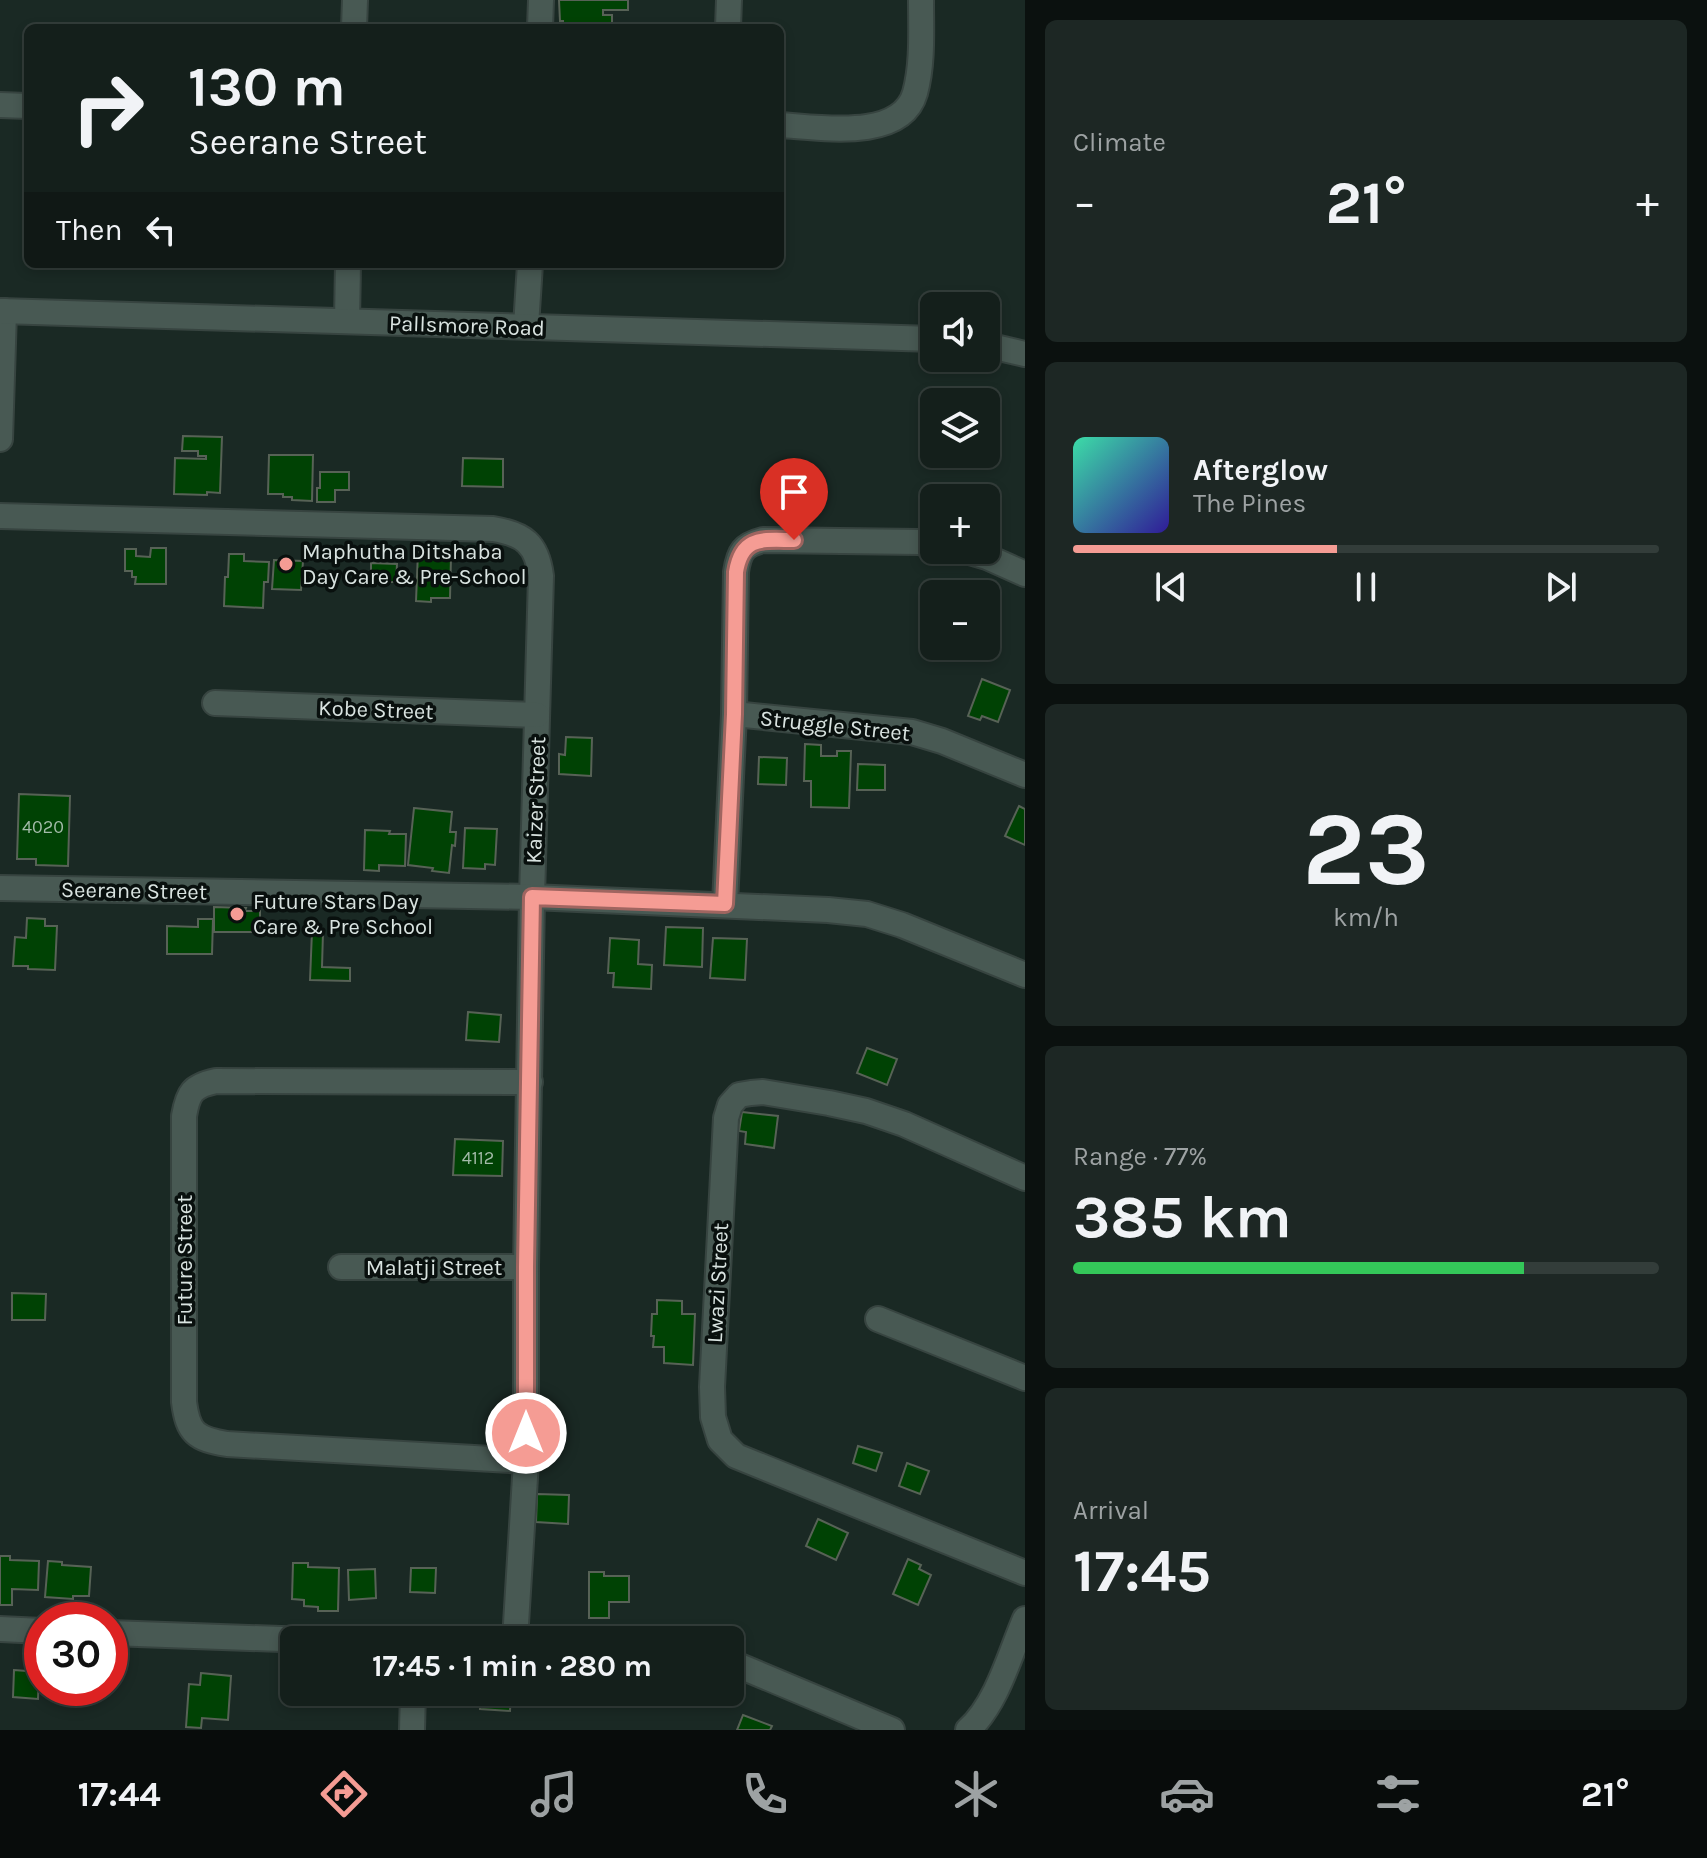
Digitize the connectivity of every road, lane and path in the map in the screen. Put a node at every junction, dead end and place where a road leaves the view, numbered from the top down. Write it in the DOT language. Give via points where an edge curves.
graph roads {
  1 [pos="355,0"];
  2 [pos="541,0"];
  3 [pos="729,0"];
  4 [pos="921,0"];
  5 [pos="354,24"];
  6 [pos="540,24"];
  7 [pos="728,24"];
  8 [pos="0,105"];
  9 [pos="24,106"];
  10 [pos="784,125"];
  11 [pos="348,268"];
  12 [pos="530,268"];
  13 [pos="2,311"];
  14 [pos="347,321"];
  15 [pos="526,326"];
  16 [pos="920,339"];
  17 [pos="1000,348"];
  18 [pos="1025,354"];
  19 [pos="0,439"];
  20 [pos="0,516"];
  21 [pos="920,542"];
  22 [pos="1000,563"];
  23 [pos="1025,574"];
  24 [pos="215,703"];
  25 [pos="734,714"];
  26 [pos="537,715"];
  27 [pos="1025,775"];
  28 [pos="0,888"];
  29 [pos="532,897"];
  30 [pos="725,904"];
  31 [pos="1025,975"];
  32 [pos="530,1082"];
  33 [pos="1025,1178"];
  34 [pos="341,1267"];
  35 [pos="526,1267"];
  36 [pos="878,1319"];
  37 [pos="1025,1378"];
  38 [pos="526,1461"];
  39 [pos="1025,1573"];
  40 [pos="1025,1619"];
  41 [pos="516,1626"];
  42 [pos="0,1629"];
  43 [pos="24,1630"];
  44 [pos="128,1634"];
  45 [pos="280,1639"];
  46 [pos="744,1668"];
  47 [pos="413,1706"];
  48 [pos="412,1730"];
  49 [pos="892,1730"];
  50 [pos="968,1730"];
  1 -- 5 [label="street"];
  2 -- 6 [label="street"];
  3 -- 7 [label="street"];
  4 -- 10 [label="street" via="918,76 908,108 879,125 859,128"];
  8 -- 9 [label="street"];
  11 -- 14 [label="street"];
  12 -- 15 [label="street"];
  13 -- 14 [label="street, Pallsmore Road"];
  13 -- 19 [label="street"];
  14 -- 15 [label="street, Pallsmore Road"];
  15 -- 16 [label="street, Pallsmore Road"];
  17 -- 18 [label="street"];
  20 -- 26 [label="street, Kaizer Street" via="509,531 536,552 541,576"];
  21 -- 25 [label="street" via="763,540 743,550 736,572"];
  22 -- 23 [label="street"];
  24 -- 26 [label="street, Kobe Street"];
  25 -- 27 [label="street, Struggle Street" via="912,732"];
  25 -- 30 [label="street"];
  26 -- 29 [label="street, Kaizer Street"];
  28 -- 29 [label="street, Seerane Street"];
  29 -- 30 [label="street, Seerane Street"];
  29 -- 32 [label="street, Kaizer Street"];
  30 -- 31 [label="street, Seerane Street" via="867,914"];
  32 -- 35 [label="street, Kaizer Street"];
  32 -- 38 [label="street, Future Street" via="216,1081 192,1090 184,1116 184,1402 191,1429 227,1444"];
  33 -- 39 [label="street, Lwazi Street" via="866,1111 763,1092 739,1095 726,1118 712,1387 720,1440 736,1456"];
  34 -- 35 [label="street, Malatji Street"];
  35 -- 38 [label="street, Kaizer Street"];
  36 -- 37 [label="street"];
  38 -- 41 [label="street, Kaizer Street"];
  40 -- 50 [label="street" via="992,1697"];
  42 -- 43 [label="street"];
  44 -- 45 [label="street"];
  46 -- 49 [label="street"];
  47 -- 48 [label="street"];
}
